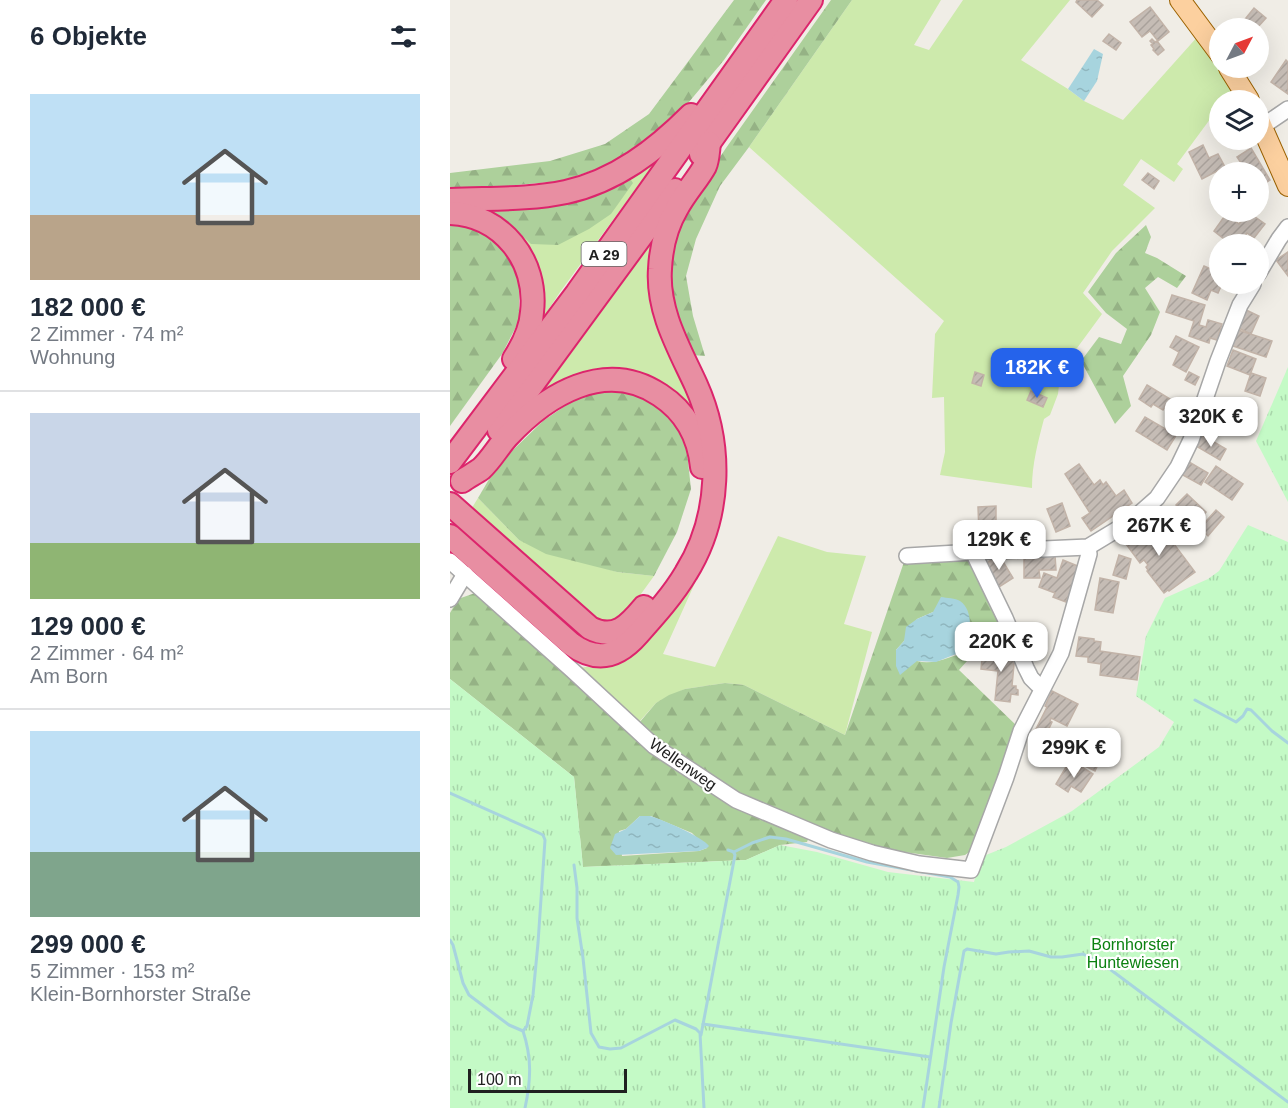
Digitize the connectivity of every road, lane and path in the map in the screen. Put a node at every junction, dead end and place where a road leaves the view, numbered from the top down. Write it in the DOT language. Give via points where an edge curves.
graph roads {
  1 [pos="786,0"];
  2 [pos="811,0"];
  3 [pos="1180,0"];
  4 [pos="1209,39"];
  5 [pos="735,73"];
  6 [pos="1288,110"];
  7 [pos="1269,118"];
  8 [pos="1269,141"];
  9 [pos="709,143"];
  10 [pos="1288,186"];
  11 [pos="450,200"];
  12 [pos="450,213"];
  13 [pos="1288,227"];
  14 [pos="1269,256"];
  15 [pos="1247,294"];
  16 [pos="463,473"];
  17 [pos="450,536"];
  18 [pos="1088,547"];
  19 [pos="975,552"];
  20 [pos="907,556"];
  21 [pos="450,561"];
  22 [pos="465,574"];
  23 [pos="450,599"];
  24 [pos="1043,687"];
  1 -- 5 [label="highway, A 29"];
  2 -- 9 [label="highway, A 29"];
  3 -- 4 [label="main road"];
  5 -- 11 [label="highway" via="712,89 696,111 647,155 594,183 567,192"];
  5 -- 16 [label="highway, A 29" via="577,293"];
  6 -- 7 [label="street"];
  8 -- 10 [label="main road"];
  9 -- 16 [label="highway, A 29"];
  9 -- 17 [label="highway" via="706,164 675,210 660,270 668,323 705,406 714,448 713,499 707,526 686,575 625,648 604,656 590,654 571,644"];
  12 -- 16 [label="highway" via="478,219 508,237 519,251 533,290 533,311 520,348 475,414"];
  13 -- 14 [label="street"];
  15 -- 18 [label="street" via="1178,467 1144,510"];
  16 -- 16 [label="highway" via="554,397 596,380 617,379 656,393 685,417 701,454 703,473 696,518 676,567 633,620 609,633 584,624"];
  18 -- 19 [label="street"];
  18 -- 24 [label="street" via="1061,653"];
  19 -- 20 [label="street"];
  19 -- 24 [label="street" via="1031,678"];
  21 -- 22 [label="street, Wellenweg"];
  22 -- 23 [label="street"];
  22 -- 24 [label="street, Wellenweg" via="654,746 736,800 831,840 919,864 971,870 1022,731"];
}
